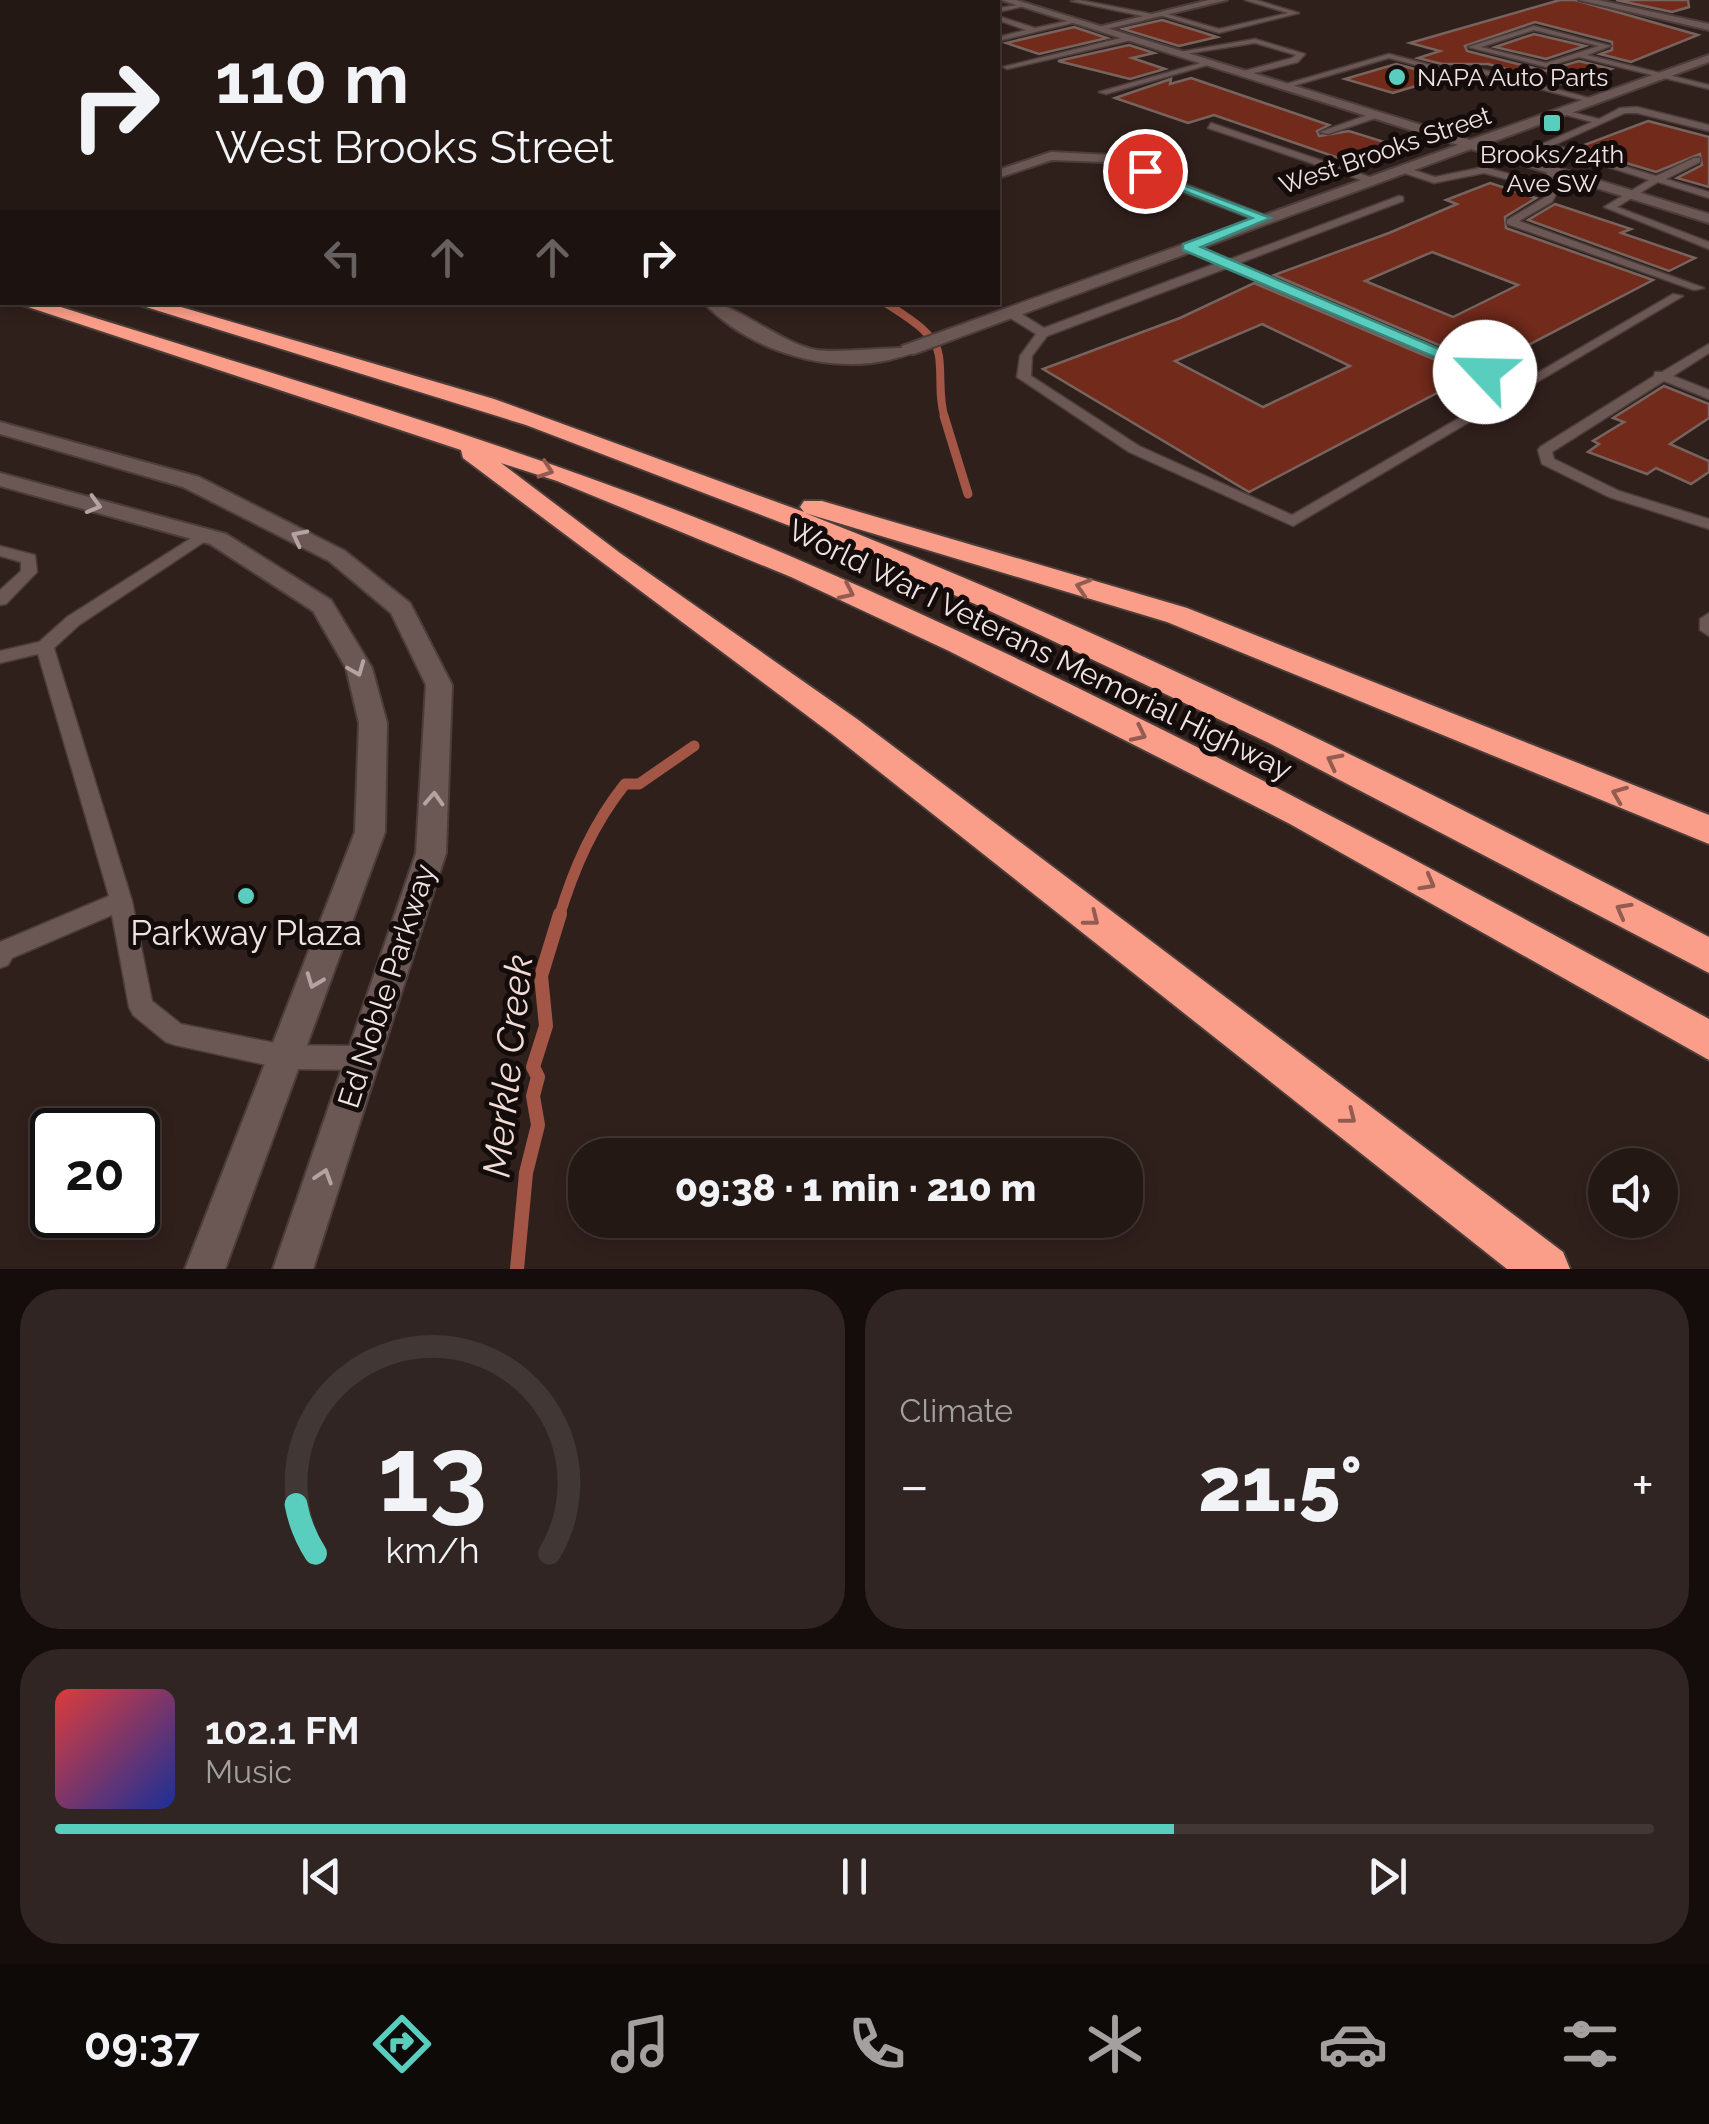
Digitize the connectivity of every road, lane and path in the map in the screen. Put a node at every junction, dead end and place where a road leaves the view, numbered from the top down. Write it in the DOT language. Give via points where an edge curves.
graph roads {
  1 [pos="1006,0"];
  2 [pos="1074,0"];
  3 [pos="1248,0"];
  4 [pos="1584,0"];
  5 [pos="1210,1"];
  6 [pos="1022,5"];
  7 [pos="1000,10"];
  8 [pos="1160,11"];
  9 [pos="1000,19"];
  10 [pos="1078,21"];
  11 [pos="1709,27"];
  12 [pos="1099,28"];
  13 [pos="1035,31"];
  14 [pos="1129,38"];
  15 [pos="1000,39"];
  16 [pos="1178,53"];
  17 [pos="1578,55"];
  18 [pos="1706,60"];
  19 [pos="1210,63"];
  20 [pos="1006,67"];
  21 [pos="1243,74"];
  22 [pos="1661,75"];
  23 [pos="1282,86"];
  24 [pos="1709,87"];
  25 [pos="1103,92"];
  26 [pos="1593,100"];
  27 [pos="1562,112"];
  28 [pos="1376,115"];
  29 [pos="1600,122"];
  30 [pos="1211,126"];
  31 [pos="1709,128"];
  32 [pos="1325,132"];
  33 [pos="1468,144"];
  34 [pos="1697,160"];
  35 [pos="1401,169"];
  36 [pos="1554,171"];
  37 [pos="1000,173"];
  38 [pos="1657,180"];
  39 [pos="1364,182"];
  40 [pos="1546,187"];
  41 [pos="1628,194"];
  42 [pos="1709,195"];
  43 [pos="1264,218"];
  44 [pos="1709,219"];
  45 [pos="1709,246"];
  46 [pos="1188,247"];
  47 [pos="1236,264"];
  48 [pos="1705,287"];
  49 [pos="1678,296"];
  50 [pos="33,305"];
  51 [pos="150,305"];
  52 [pos="715,305"];
  53 [pos="1011,313"];
  54 [pos="1043,333"];
  55 [pos="1709,348"];
  56 [pos="1660,376"];
  57 [pos="1520,388"];
  58 [pos="1709,396"];
  59 [pos="0,428"];
  60 [pos="454,438"];
  61 [pos="604,445"];
  62 [pos="0,478"];
  63 [pos="1709,524"];
  64 [pos="204,535"];
  65 [pos="0,551"];
  66 [pos="0,600"];
  67 [pos="1709,619"];
  68 [pos="1709,630"];
  69 [pos="46,647"];
  70 [pos="0,657"];
  71 [pos="1709,830"];
  72 [pos="120,902"];
  73 [pos="1,951"];
  74 [pos="1709,956"];
  75 [pos="1709,1041"];
  76 [pos="285,1057"];
  77 [pos="364,1058"];
  78 [pos="205,1269"];
  79 [pos="293,1269"];
  80 [pos="1546,1269"];
  1 -- 6 [label="main road"];
  2 -- 8 [label="lane"];
  3 -- 8 [label="lane" via="1296,12 1219,31"];
  4 -- 11 [label="main road"];
  5 -- 8 [label="main road"];
  6 -- 7 [label="lane"];
  6 -- 10 [label="main road"];
  8 -- 12 [label="main road"];
  9 -- 13 [label="lane"];
  10 -- 12 [label="main road"];
  10 -- 13 [label="lane"];
  12 -- 14 [label="main road"];
  13 -- 15 [label="lane"];
  14 -- 16 [label="main road"];
  14 -- 20 [label="lane"];
  16 -- 19 [label="main road"];
  16 -- 21 [label="lane" via="1255,41 1301,54"];
  17 -- 17 [label="lane" via="1546,65 1472,46 1534,28 1607,46"];
  17 -- 22 [label="lane"];
  18 -- 22 [label="main road, West Brooks Street"];
  19 -- 21 [label="main road"];
  19 -- 25 [label="lane"];
  21 -- 23 [label="main road"];
  22 -- 24 [label="lane"];
  22 -- 26 [label="main road, West Brooks Street"];
  23 -- 26 [label="lane" via="1389,56"];
  23 -- 28 [label="main road"];
  26 -- 27 [label="main road, West Brooks Street"];
  27 -- 29 [label="lane"];
  27 -- 33 [label="main road, West Brooks Street"];
  28 -- 32 [label="lane"];
  28 -- 33 [label="main road"];
  29 -- 31 [label="lane" via="1628,110"];
  29 -- 38 [label="lane" via="1545,145"];
  30 -- 39 [label="lane"];
  33 -- 35 [label="main road, West Brooks Street"];
  33 -- 36 [label="main road"];
  34 -- 38 [label="lane"];
  35 -- 39 [label="main road, West Brooks Street"];
  35 -- 40 [label="lane" via="1434,180 1484,170"];
  36 -- 40 [label="lane"];
  36 -- 41 [label="main road"];
  37 -- 43 [label="main road" via="1050,156 1106,158"];
  38 -- 41 [label="lane"];
  38 -- 42 [label="lane"];
  39 -- 43 [label="main road, West Brooks Street"];
  39 -- 47 [label="lane" via="1399,199"];
  40 -- 48 [label="lane" via="1548,200 1512,222"];
  41 -- 44 [label="main road"];
  41 -- 45 [label="lane" via="1610,208"];
  43 -- 46 [label="main road, West Brooks Street"];
  46 -- 47 [label="lane"];
  46 -- 53 [label="main road, West Brooks Street"];
  47 -- 54 [label="lane"];
  47 -- 57 [label="lane"];
  49 -- 57 [label="lane"];
  50 -- 60 [label="highway, World War I Veterans Memorial Highway"];
  51 -- 61 [label="highway, World War I Veterans Memorial Highway"];
  52 -- 53 [label="main road, West Brooks Street" via="782,348 856,358 908,350"];
  53 -- 54 [label="lane"];
  54 -- 57 [label="lane" via="1026,356 1024,377 1134,449 1293,521"];
  55 -- 56 [label="lane"];
  56 -- 58 [label="lane"];
  56 -- 63 [label="lane" via="1546,450 1547,461 1614,494"];
  77 -- 59 [label="main road, Ed Noble Parkway, one-way" via="432,853 439,685 402,608 338,556 191,482"];
  60 -- 75 [label="highway, World War I Veterans Memorial Highway, one-way" via="669,517 960,644 1302,814"];
  60 -- 80 [label="highway, one-way" via="610,560 845,728"];
  71 -- 61 [label="highway, one-way" via="1177,615"];
  74 -- 61 [label="highway, World War I Veterans Memorial Highway, one-way" via="1136,666 862,545"];
  62 -- 64 [label="main road, one-way"];
  64 -- 69 [label="lane" via="74,620"];
  64 -- 76 [label="main road, one-way" via="322,606 359,668 373,723 370,832"];
  65 -- 66 [label="lane" via="29,559 29,572"];
  67 -- 68 [label="lane"];
  69 -- 70 [label="lane"];
  69 -- 72 [label="lane"];
  72 -- 73 [label="lane"];
  72 -- 76 [label="lane" via="141,1008 175,1034"];
  76 -- 77 [label="lane"];
  76 -- 78 [label="main road"];
  79 -- 77 [label="main road, Ed Noble Parkway, one-way"];
}
